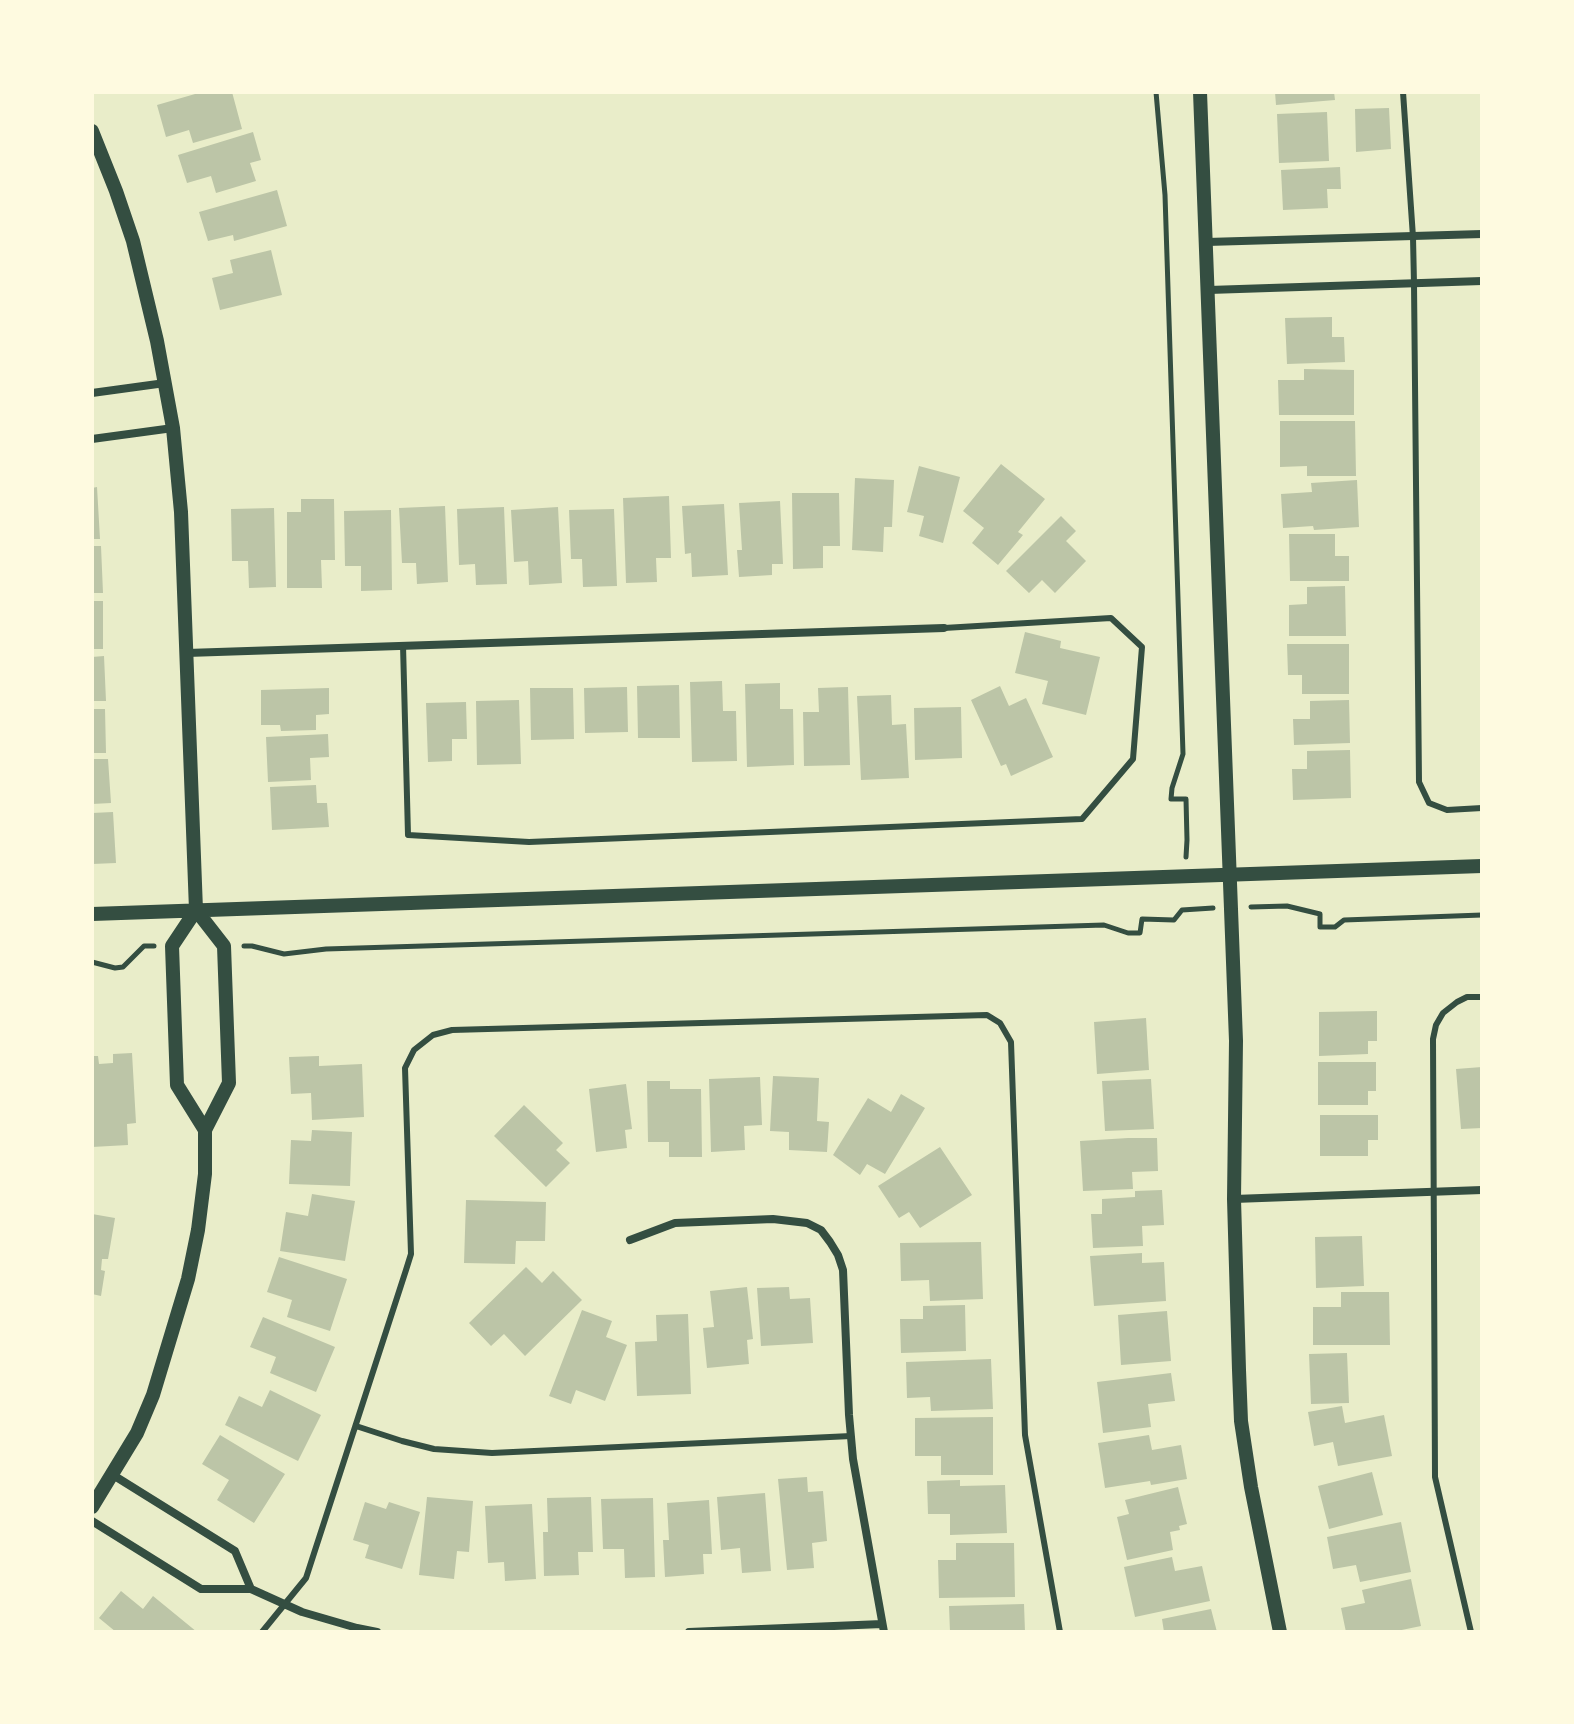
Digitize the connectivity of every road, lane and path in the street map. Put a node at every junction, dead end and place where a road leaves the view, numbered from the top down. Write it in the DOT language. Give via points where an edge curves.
graph roads {
  1 [pos="1156,92"];
  2 [pos="1200,92"];
  3 [pos="1403,92"];
  4 [pos="92,131"];
  5 [pos="1482,234"];
  6 [pos="1413,237"];
  7 [pos="1207,242"];
  8 [pos="1482,281"];
  9 [pos="1414,284"];
  10 [pos="1209,290"];
  11 [pos="166,383"];
  12 [pos="92,393"];
  13 [pos="173,428"];
  14 [pos="92,439"];
  15 [pos="944,628"];
  16 [pos="403,645"];
  17 [pos="187,653"];
  18 [pos="1482,808"];
  19 [pos="1187,840"];
  20 [pos="1482,866"];
  21 [pos="1230,875"];
  22 [pos="1287,906"];
  23 [pos="196,910"];
  24 [pos="92,914"];
  25 [pos="1178,915"];
  26 [pos="1482,915"];
  27 [pos="144,946"];
  28 [pos="252,946"];
  29 [pos="92,962"];
  30 [pos="1482,997"];
  31 [pos="205,1130"];
  32 [pos="1482,1190"];
  33 [pos="1433,1192"];
  34 [pos="1234,1199"];
  35 [pos="630,1240"];
  36 [pos="356,1426"];
  37 [pos="851,1436"];
  38 [pos="113,1475"];
  39 [pos="92,1507"];
  40 [pos="92,1521"];
  41 [pos="251,1589"];
  42 [pos="285,1604"];
  43 [pos="883,1628"];
  44 [pos="262,1632"];
  45 [pos="377,1632"];
  46 [pos="689,1632"];
  47 [pos="1060,1632"];
  48 [pos="1280,1632"];
  49 [pos="1471,1632"];
  1 -- 19 [label="path" via="1165,195 1183,754 1171,799 1186,799"];
  2 -- 7 [label="street"];
  3 -- 6 [label="lane"];
  4 -- 11 [label="street" via="133,241"];
  5 -- 6 [label="street"];
  6 -- 7 [label="street"];
  6 -- 9 [label="lane"];
  7 -- 10 [label="street"];
  8 -- 9 [label="street"];
  9 -- 10 [label="street"];
  9 -- 18 [label="lane" via="1419,782 1429,803 1447,810"];
  10 -- 21 [label="street"];
  11 -- 12 [label="street"];
  11 -- 13 [label="street"];
  13 -- 14 [label="street"];
  13 -- 17 [label="street"];
  15 -- 16 [label="street"];
  15 -- 16 [label="lane" via="1111,618 1142,647 1133,759 1082,819 529,842 408,835"];
  16 -- 17 [label="street"];
  17 -- 23 [label="street"];
  20 -- 21 [label="street"];
  21 -- 23 [label="street"];
  21 -- 34 [label="street"];
  22 -- 26 [label="path" via="1320,914 1320,927 1335,927 1344,920"];
  23 -- 24 [label="street"];
  23 -- 31 [label="street" via="172,946 177,1085"];
  23 -- 31 [label="street" via="224,946 229,1083"];
  25 -- 28 [label="path" via="1174,920 1142,919 1140,933 1104,925 284,954"];
  27 -- 29 [label="path" via="123,967"];
  30 -- 33 [label="lane" via="1457,1002 1436,1025"];
  31 -- 38 [label="street" via="202,1206 188,1279 153,1395"];
  32 -- 33 [label="street"];
  33 -- 34 [label="street"];
  33 -- 49 [label="lane" via="1435,1477"];
  34 -- 48 [label="street" via="1241,1421"];
  35 -- 37 [label="street" via="675,1223 792,1220 821,1230 843,1270"];
  36 -- 37 [label="lane" via="434,1449 492,1453"];
  36 -- 42 [label="lane" via="306,1578"];
  36 -- 47 [label="lane" via="411,1254 405,1068 414,1050 433,1035 452,1030 987,1015 1000,1023 1011,1042 1025,1435"];
  37 -- 43 [label="street"];
  38 -- 39 [label="street"];
  38 -- 41 [label="street" via="235,1551"];
  40 -- 41 [label="street" via="201,1589"];
  41 -- 42 [label="street"];
  42 -- 44 [label="lane"];
  42 -- 45 [label="street"];
  43 -- 46 [label="street"];
}
